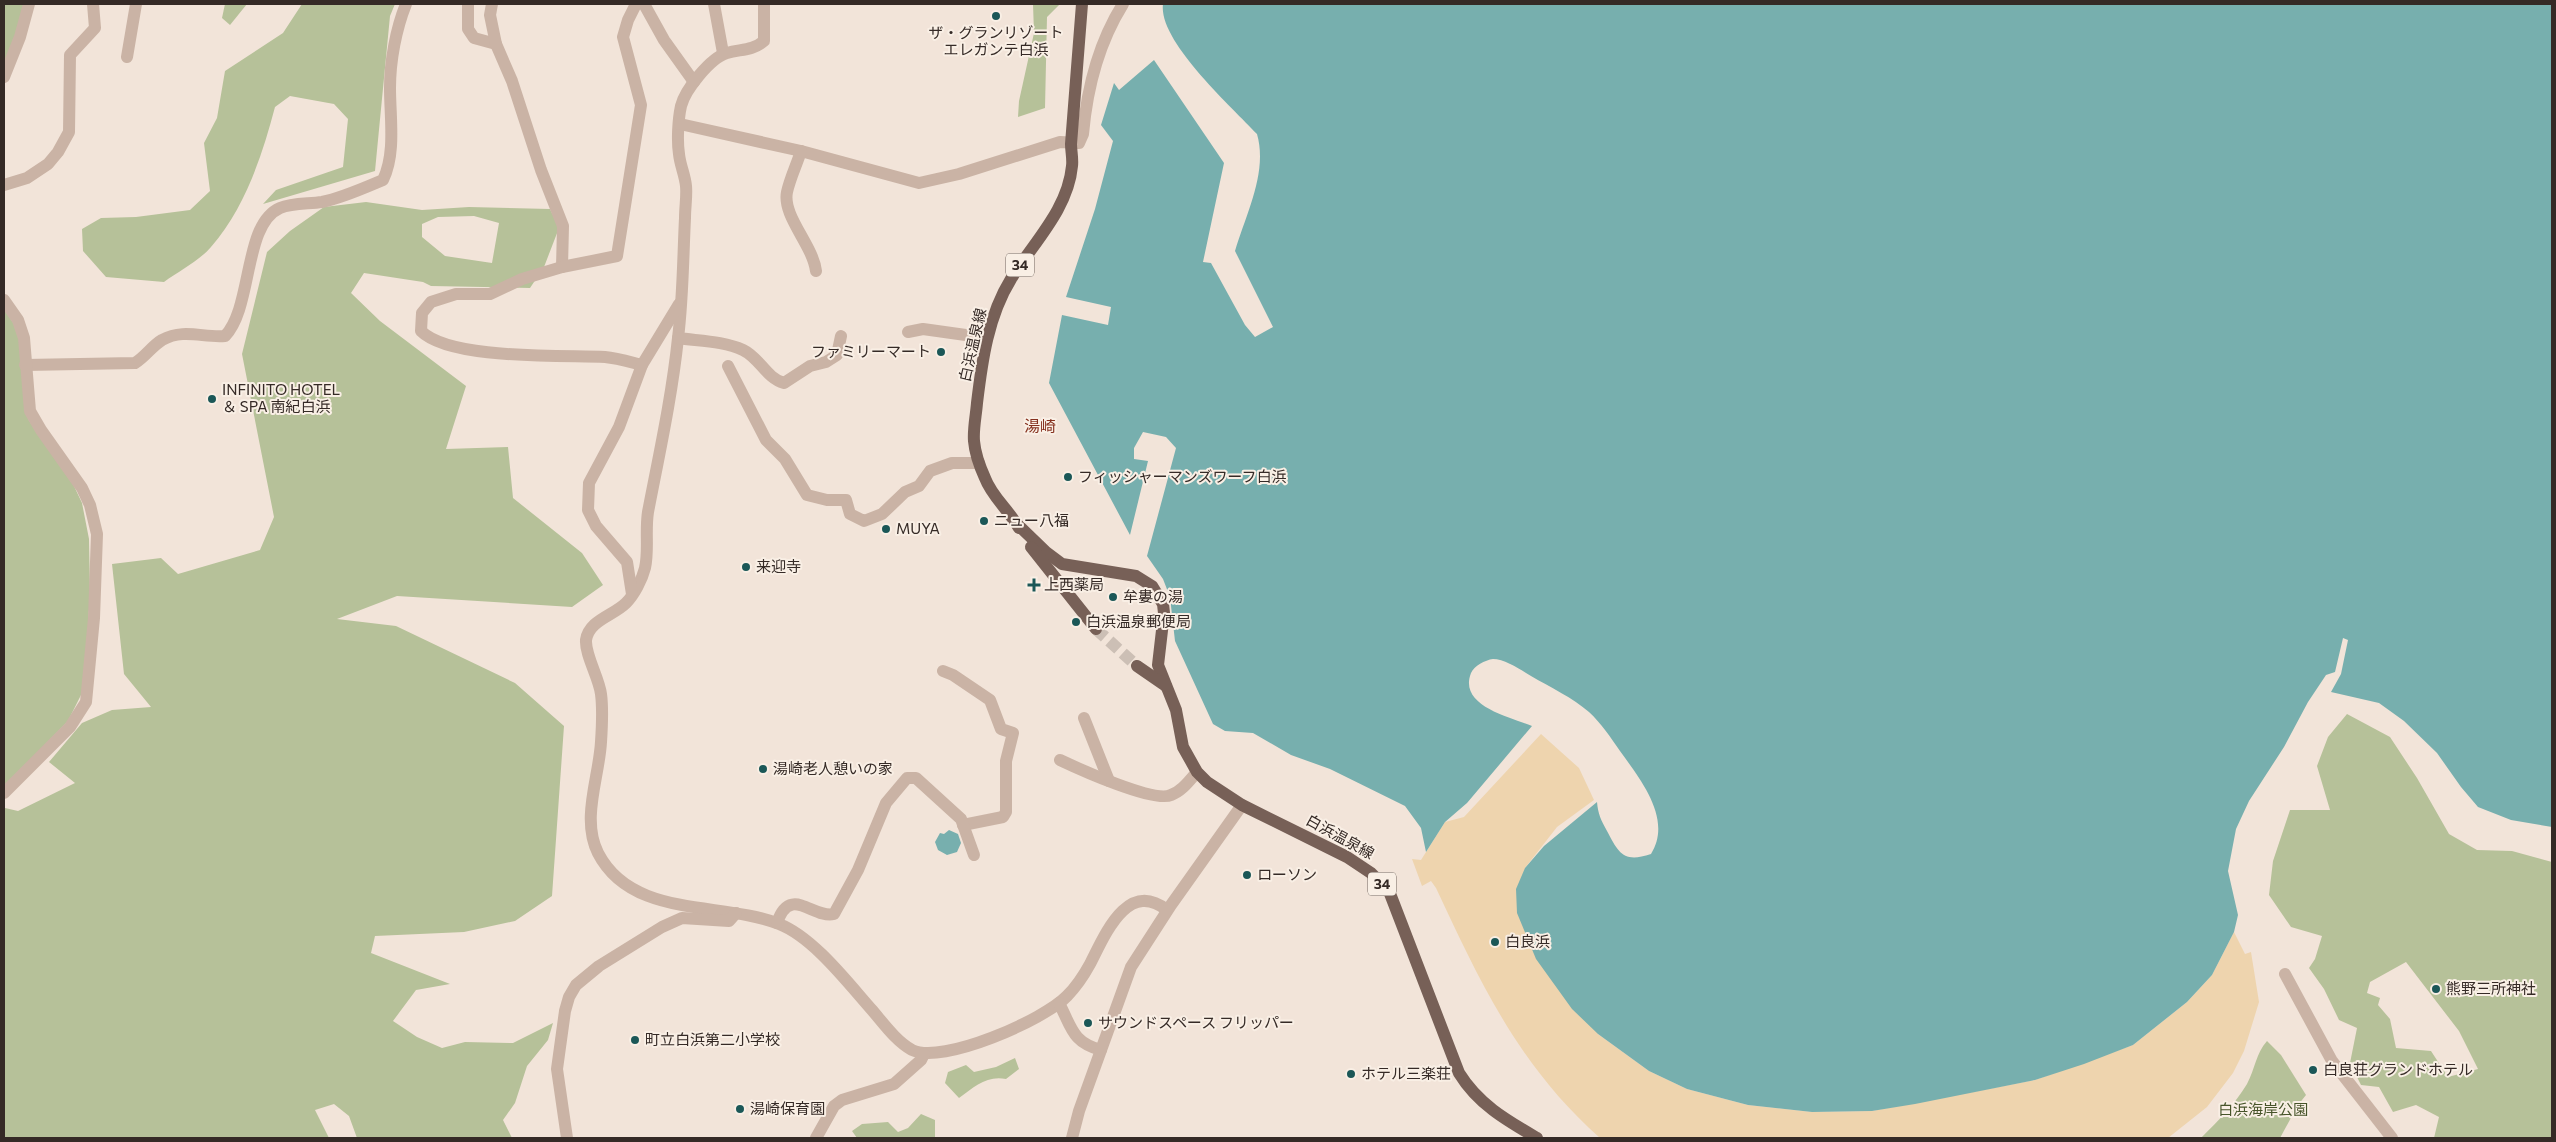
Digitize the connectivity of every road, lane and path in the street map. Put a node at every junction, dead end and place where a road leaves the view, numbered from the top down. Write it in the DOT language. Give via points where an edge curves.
graph roads {
  1 [pos="29,4"];
  2 [pos="93,4"];
  3 [pos="136,4"];
  4 [pos="406,4"];
  5 [pos="468,4"];
  6 [pos="492,4"];
  7 [pos="636,4"];
  8 [pos="644,4"];
  9 [pos="714,4"];
  10 [pos="764,4"];
  11 [pos="1082,4"];
  12 [pos="1123,4"];
  13 [pos="496,44"];
  14 [pos="724,53"];
  15 [pos="127,57"];
  16 [pos="4,77"];
  17 [pos="694,82"];
  18 [pos="680,124"];
  19 [pos="1071,144"];
  20 [pos="802,151"];
  21 [pos="4,185"];
  22 [pos="562,267"];
  23 [pos="816,271"];
  24 [pos="4,300"];
  25 [pos="681,301"];
  26 [pos="908,332"];
  27 [pos="841,336"];
  28 [pos="678,338"];
  29 [pos="987,338"];
  30 [pos="25,365"];
  31 [pos="642,366"];
  32 [pos="728,366"];
  33 [pos="979,463"];
  34 [pos="1015,522"];
  35 [pos="632,594"];
  36 [pos="1096,629"];
  37 [pos="1137,666"];
  38 [pos="943,671"];
  39 [pos="1168,688"];
  40 [pos="1084,718"];
  41 [pos="1060,760"];
  42 [pos="1197,772"];
  43 [pos="1109,781"];
  44 [pos="4,794"];
  45 [pos="1242,805"];
  46 [pos="963,825"];
  47 [pos="974,855"];
  48 [pos="1167,910"];
  49 [pos="736,913"];
  50 [pos="777,923"];
  51 [pos="2285,974"];
  52 [pos="1059,1003"];
  53 [pos="1102,1050"];
  54 [pos="924,1054"];
  55 [pos="567,1138"];
  56 [pos="816,1138"];
  57 [pos="1072,1138"];
  58 [pos="1537,1138"];
  59 [pos="2392,1138"];
  1 -- 16 [label="street"];
  2 -- 21 [label="street" via="95,28 70,54 69,132 48,164 27,178"];
  3 -- 15 [label="street"];
  4 -- 30 [label="street" via="393,57 390,165 383,180 323,201 279,209 266,221 255,243 239,314 225,336 180,333 161,341 134,363"];
  5 -- 13 [label="street" via="471,34 474,38"];
  6 -- 13 [label="street" via="490,15"];
  7 -- 22 [label="street" via="623,37 641,104 619,248 616,256"];
  8 -- 17 [label="street" via="664,40"];
  9 -- 14 [label="street"];
  10 -- 14 [label="street" via="764,40 754,48"];
  11 -- 19 [label="main road, 白浜温泉線 / 34"];
  12 -- 19 [label="street" via="1106,34 1092,74 1083,134 1079,143"];
  13 -- 22 [label="street" via="564,226"];
  14 -- 17 [label="street"];
  17 -- 18 [label="street" via="681,104"];
  18 -- 20 [label="street"];
  18 -- 25 [label="street" via="678,152 686,186"];
  19 -- 20 [label="street" via="1060,142 959,174 919,183"];
  19 -- 29 [label="main road, 白浜温泉線 / 34" via="1072,166 1060,205 1010,280"];
  20 -- 23 [label="street" via="787,194 790,212 815,259"];
  22 -- 31 [label="street" via="522,279 490,294 456,294 430,302 422,313 421,331 430,340 501,354 608,357"];
  24 -- 30 [label="street" via="18,320 24,338"];
  25 -- 28 [label="street"];
  25 -- 31 [label="street"];
  26 -- 29 [label="street" via="923,329"];
  27 -- 28 [label="street" via="837,355 810,366 784,384 774,380 755,358 743,350"];
  28 -- 35 [label="street" via="646,526 646,564 642,579"];
  29 -- 33 [label="main road, 白浜温泉線 / 34" via="974,434"];
  30 -- 44 [label="street" via="30,411 90,505 97,534 96,580 86,702 70,727"];
  31 -- 35 [label="street" via="619,427 589,484 588,510 596,526 627,562"];
  32 -- 33 [label="street" via="766,440 785,459 807,495 846,500 850,514 864,521 882,514 904,492 920,486 930,471 952,463"];
  33 -- 34 [label="main road, 白浜温泉線 / 34" via="995,496"];
  34 -- 36 [label="main road, 白浜温泉線 / 34" via="1026,541"];
  34 -- 39 [label="main road, 白浜温泉線 / 34" via="1062,564 1136,576 1152,586 1163,604 1164,625 1158,665"];
  35 -- 49 [label="street" via="592,626 586,642 602,696 601,744 592,805 594,843 600,857 613,872 638,892 683,905"];
  37 -- 39 [label="main road"];
  38 -- 46 [label="street" via="954,674 990,700 1001,730 1013,733 1006,761 1006,812 1003,816"];
  39 -- 42 [label="main road, 白浜温泉線 / 34" via="1176,710 1182,747"];
  40 -- 43 [label="street"];
  41 -- 43 [label="street"];
  42 -- 43 [label="street" via="1180,790 1169,796 1157,796"];
  42 -- 45 [label="main road, 白浜温泉線 / 34"];
  45 -- 48 [label="street"];
  45 -- 58 [label="main road, 白浜温泉線 / 34" via="1347,857 1371,873 1389,891 1459,1073 1483,1104"];
  46 -- 47 [label="street"];
  46 -- 50 [label="street" via="916,778 907,778 886,803 858,870 834,914 826,915 808,906 789,905"];
  48 -- 52 [label="street" via="1158,903 1141,901 1122,911 1103,937 1084,975"];
  48 -- 53 [label="street" via="1131,967"];
  49 -- 50 [label="street"];
  49 -- 55 [label="street" via="729,921 686,917 662,927 599,966 576,985 565,1011 557,1069"];
  50 -- 54 [label="street" via="800,935 893,1034 914,1051"];
  51 -- 59 [label="street" via="2332,1061"];
  52 -- 53 [label="street" via="1078,1040"];
  52 -- 54 [label="street" via="981,1042 946,1052"];
  53 -- 57 [label="street"];
  54 -- 56 [label="street" via="894,1084 842,1100 834,1106"];
}
